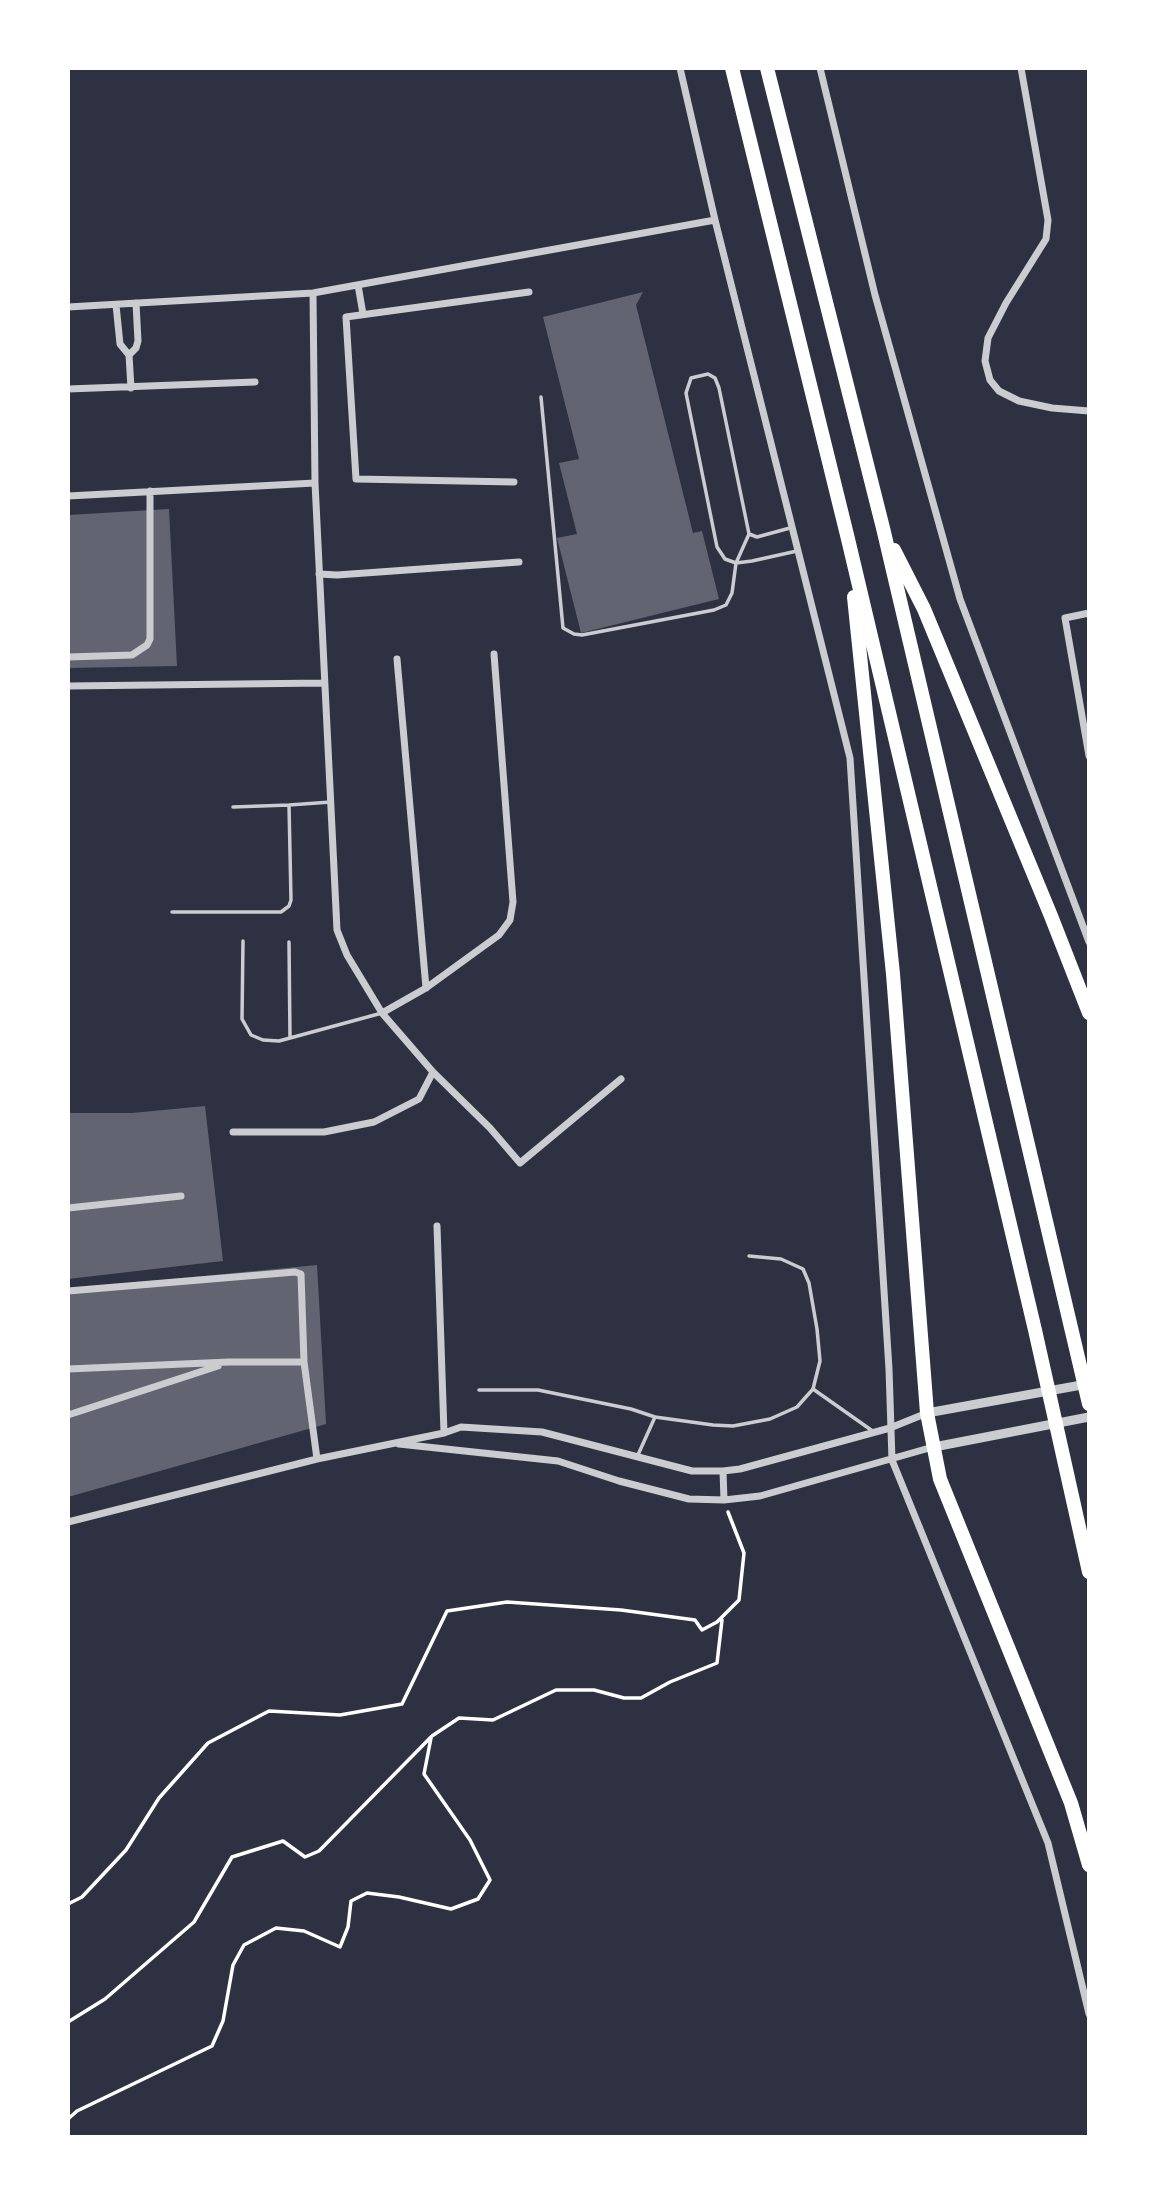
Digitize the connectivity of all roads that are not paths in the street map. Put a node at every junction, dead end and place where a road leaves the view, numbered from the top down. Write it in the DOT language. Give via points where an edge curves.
graph roads {
  1 [pos="680,68"];
  2 [pos="732,68"];
  3 [pos="767,68"];
  4 [pos="1021,68"];
  5 [pos="823,69"];
  6 [pos="715,220"];
  7 [pos="358,285"];
  8 [pos="529,292"];
  9 [pos="313,293"];
  10 [pos="136,303"];
  11 [pos="116,305"];
  12 [pos="68,307"];
  13 [pos="363,314"];
  14 [pos="129,355"];
  15 [pos="255,382"];
  16 [pos="131,388"];
  17 [pos="68,389"];
  18 [pos="541,397"];
  19 [pos="1089,411"];
  20 [pos="514,482"];
  21 [pos="315,483"];
  22 [pos="150,491"];
  23 [pos="68,496"];
  24 [pos="792,528"];
  25 [pos="883,528"];
  26 [pos="749,534"];
  27 [pos="848,539"];
  28 [pos="798,551"];
  29 [pos="519,562"];
  30 [pos="736,563"];
  31 [pos="319,575"];
  32 [pos="1089,613"];
  33 [pos="494,654"];
  34 [pos="68,657"];
  35 [pos="397,659"];
  36 [pos="324,683"];
  37 [pos="68,686"];
  38 [pos="1089,756"];
  39 [pos="331,802"];
  40 [pos="289,805"];
  41 [pos="233,807"];
  42 [pos="172,912"];
  43 [pos="243,941"];
  44 [pos="289,942"];
  45 [pos="1089,943"];
  46 [pos="426,988"];
  47 [pos="382,1013"];
  48 [pos="1089,1013"];
  49 [pos="290,1038"];
  50 [pos="433,1072"];
  51 [pos="621,1079"];
  52 [pos="233,1132"];
  53 [pos="181,1196"];
  54 [pos="68,1208"];
  55 [pos="436,1226"];
  56 [pos="749,1256"];
  57 [pos="68,1291"];
  58 [pos="229,1362"];
  59 [pos="304,1362"];
  60 [pos="68,1369"];
  61 [pos="1089,1384"];
  62 [pos="813,1389"];
  63 [pos="479,1390"];
  64 [pos="1089,1404"];
  65 [pos="927,1413"];
  66 [pos="68,1415"];
  67 [pos="655,1417"];
  68 [pos="1089,1417"];
  69 [pos="890,1428"];
  70 [pos="874,1432"];
  71 [pos="444,1433"];
  72 [pos="395,1444"];
  73 [pos="934,1447"];
  74 [pos="637,1457"];
  75 [pos="317,1459"];
  76 [pos="892,1460"];
  77 [pos="723,1471"];
  78 [pos="724,1500"];
  79 [pos="68,1522"];
  80 [pos="1088,1569"];
  81 [pos="1089,1865"];
  82 [pos="1089,2014"];
  1 -- 6 [label="street"];
  2 -- 27 [label="highway"];
  3 -- 25 [label="highway"];
  4 -- 19 [label="street" via="1048,220 1046,239 988,338 985,361 990,380 999,391 1019,401"];
  5 -- 45 [label="street" via="875,295 960,599"];
  6 -- 7 [label="street"];
  6 -- 24 [label="street"];
  7 -- 9 [label="street"];
  7 -- 13 [label="street"];
  8 -- 13 [label="street"];
  9 -- 10 [label="street"];
  9 -- 21 [label="street"];
  10 -- 11 [label="street"];
  10 -- 14 [label="street" via="138,341"];
  11 -- 12 [label="street"];
  11 -- 14 [label="street" via="120,344"];
  13 -- 20 [label="street" via="346,317 356,479"];
  14 -- 16 [label="street"];
  15 -- 16 [label="street"];
  16 -- 17 [label="street"];
  18 -- 30 [label="lane" via="563,628 582,635 714,610 726,605 732,593"];
  21 -- 22 [label="street"];
  21 -- 31 [label="street"];
  22 -- 23 [label="street"];
  22 -- 34 [label="street" via="150,639 132,655"];
  24 -- 26 [label="lane" via="757,537"];
  24 -- 28 [label="street"];
  25 -- 48 [label="highway" via="929,622"];
  25 -- 64 [label="highway"];
  26 -- 30 [label="lane"];
  26 -- 30 [label="lane" via="715,378 708,374 691,378 686,393 717,547 725,559"];
  27 -- 65 [label="highway" via="894,988"];
  27 -- 80 [label="highway"];
  28 -- 30 [label="lane"];
  28 -- 69 [label="street" via="850,758"];
  29 -- 31 [label="street"];
  31 -- 36 [label="street"];
  32 -- 38 [label="street" via="1065,618"];
  33 -- 46 [label="street" via="513,902 510,920 499,935"];
  35 -- 46 [label="street"];
  36 -- 37 [label="street"];
  36 -- 39 [label="street"];
  39 -- 40 [label="lane"];
  39 -- 47 [label="street" via="337,930 347,956"];
  40 -- 41 [label="lane"];
  40 -- 42 [label="lane" via="289,906 281,912"];
  43 -- 49 [label="lane" via="244,1026 263,1040"];
  44 -- 49 [label="lane"];
  46 -- 47 [label="street"];
  47 -- 49 [label="lane"];
  47 -- 50 [label="street"];
  50 -- 51 [label="street" via="520,1163"];
  50 -- 52 [label="street" via="419,1099 374,1122 324,1132"];
  53 -- 54 [label="street"];
  55 -- 71 [label="street"];
  56 -- 62 [label="lane" via="781,1259 803,1269 820,1361"];
  57 -- 59 [label="street" via="302,1274"];
  58 -- 59 [label="street"];
  58 -- 60 [label="street"];
  58 -- 66 [label="street"];
  59 -- 75 [label="street"];
  61 -- 65 [label="street"];
  62 -- 67 [label="lane" via="797,1407 770,1419 713,1425"];
  62 -- 70 [label="lane"];
  63 -- 67 [label="lane" via="538,1390"];
  65 -- 69 [label="street"];
  65 -- 73 [label="highway"];
  67 -- 74 [label="lane"];
  68 -- 73 [label="street"];
  69 -- 70 [label="street"];
  69 -- 76 [label="street"];
  70 -- 77 [label="street"];
  71 -- 72 [label="street"];
  71 -- 74 [label="street" via="461,1427 542,1432"];
  72 -- 75 [label="street"];
  72 -- 78 [label="street" via="558,1461 689,1499"];
  73 -- 76 [label="street"];
  73 -- 81 [label="highway" via="940,1479 1071,1802"];
  74 -- 77 [label="street" via="692,1471"];
  75 -- 79 [label="street"];
  76 -- 78 [label="street" via="760,1496"];
  76 -- 82 [label="street" via="1048,1843"];
  77 -- 78 [label="street"];
}
